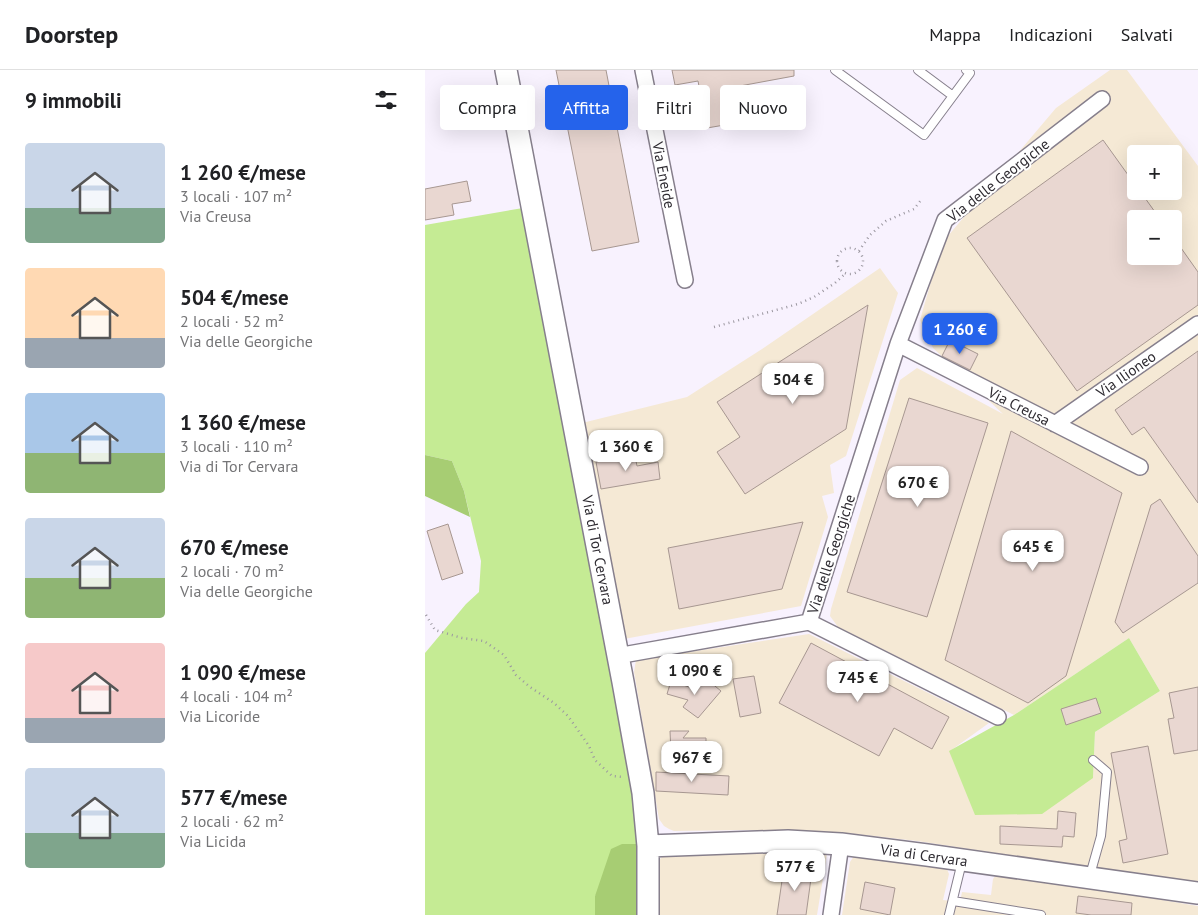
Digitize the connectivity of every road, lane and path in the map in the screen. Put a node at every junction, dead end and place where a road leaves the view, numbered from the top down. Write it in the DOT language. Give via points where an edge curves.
graph roads {
  1 [pos="506,70"];
  2 [pos="643,70"];
  3 [pos="835,70"];
  4 [pos="918,70"];
  5 [pos="966,70"];
  6 [pos="953,96"];
  7 [pos="1102,99"];
  8 [pos="921,200"];
  9 [pos="859,250"];
  10 [pos="845,274"];
  11 [pos="685,280"];
  12 [pos="1198,324"];
  13 [pos="714,327"];
  14 [pos="898,344"];
  15 [pos="1055,424"];
  16 [pos="1140,467"];
  17 [pos="427,615"];
  18 [pos="809,622"];
  19 [pos="617,656"];
  20 [pos="999,717"];
  21 [pos="1093,760"];
  22 [pos="639,774"];
  23 [pos="841,844"];
  24 [pos="648,846"];
  25 [pos="963,860"];
  26 [pos="1089,878"];
  27 [pos="1198,892"];
  28 [pos="953,901"];
  29 [pos="648,915"];
  30 [pos="831,915"];
  31 [pos="949,915"];
  32 [pos="1041,915"];
  1 -- 19 [label="street, Via di Tor Cervara"];
  2 -- 11 [label="street, Via Eneide"];
  3 -- 6 [label="lane" via="924,135"];
  4 -- 6 [label="lane"];
  5 -- 6 [label="lane" via="970,73"];
  7 -- 14 [label="street, Via delle Georgiche" via="945,220"];
  8 -- 9 [label="path" via="914,209 886,221 870,234"];
  9 -- 10 [label="path" via="863,259 861,268 854,274"];
  9 -- 10 [label="path" via="850,247 841,250 836,258 837,268"];
  10 -- 13 [label="path" via="835,284 798,304"];
  12 -- 15 [label="street, Via Ilioneo"];
  14 -- 15 [label="street, Via Creusa"];
  14 -- 18 [label="street, Via delle Georgiche"];
  15 -- 16 [label="street, Via Creusa"];
  17 -- 22 [label="path" via="435,630 485,641 504,655 516,675 568,716 595,760 612,776"];
  18 -- 19 [label="street"];
  18 -- 20 [label="street"];
  19 -- 22 [label="street, Via di Tor Cervara"];
  21 -- 26 [label="lane" via="1107,772 1101,836"];
  22 -- 24 [label="street, Via di Tor Cervara"];
  23 -- 24 [label="street, Via di Cervara" via="787,841"];
  23 -- 25 [label="street, Via di Cervara"];
  23 -- 30 [label="street"];
  24 -- 29 [label="street, Via di Tor Cervara"];
  25 -- 26 [label="street, Via di Cervara"];
  25 -- 28 [label="lane"];
  26 -- 27 [label="street, Via di Cervara"];
  28 -- 31 [label="lane"];
  28 -- 32 [label="lane"];
}
